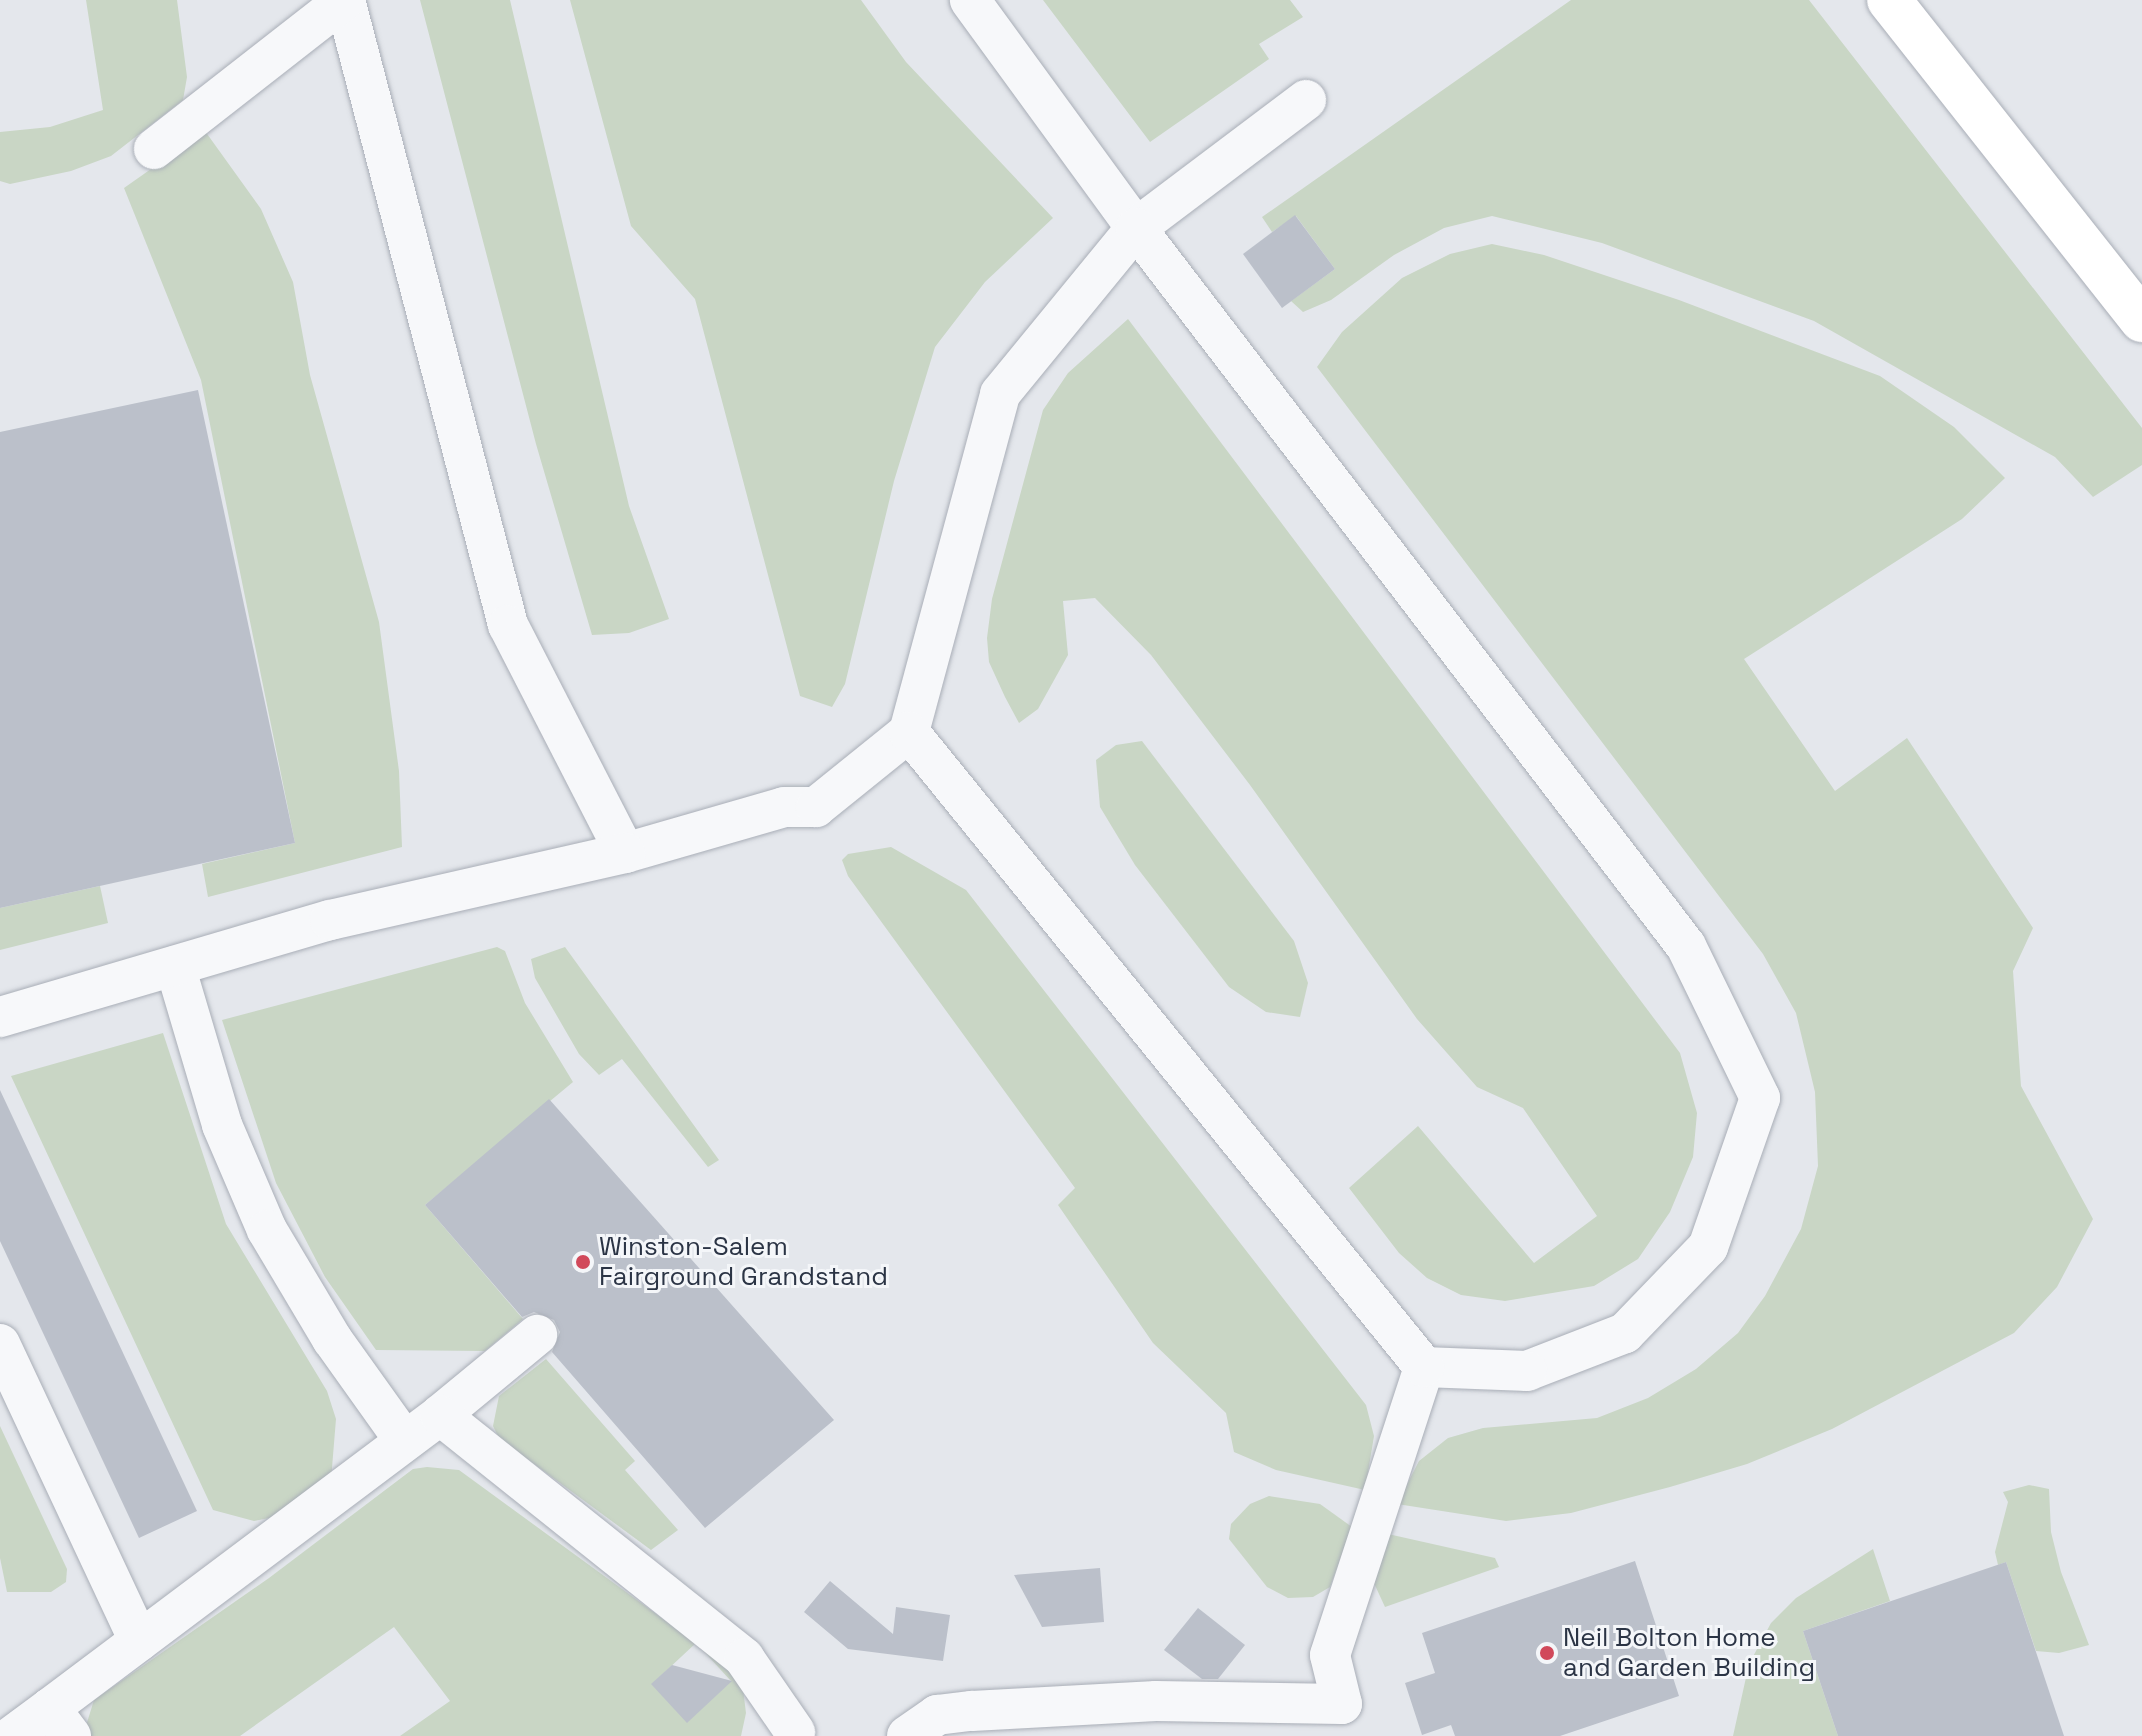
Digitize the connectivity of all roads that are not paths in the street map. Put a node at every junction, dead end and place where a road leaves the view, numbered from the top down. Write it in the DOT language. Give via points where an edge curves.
graph roads {
  1 [pos="345,0"];
  2 [pos="970,0"];
  3 [pos="1889,0"];
  4 [pos="1306,100"];
  5 [pos="154,149"];
  6 [pos="1136,228"];
  7 [pos="2142,320"];
  8 [pos="909,732"];
  9 [pos="625,853"];
  10 [pos="175,966"];
  11 [pos="0,1017"];
  12 [pos="537,1335"];
  13 [pos="0,1344"];
  14 [pos="1424,1367"];
  15 [pos="440,1415"];
  16 [pos="404,1440"];
  17 [pos="139,1641"];
  18 [pos="60,1722"];
  19 [pos="985,1724"];
  20 [pos="801,1735"];
  21 [pos="12,1736"];
  22 [pos="907,1736"];
  1 -- 5 [label="street"];
  1 -- 9 [label="street" via="508,625"];
  2 -- 6 [label="street"];
  3 -- 7 [label="street"];
  4 -- 6 [label="street"];
  6 -- 8 [label="street" via="1000,394"];
  6 -- 14 [label="street" via="1686,946 1760,1098 1708,1247 1625,1333 1527,1371"];
  8 -- 9 [label="street" via="816,807 784,807"];
  8 -- 14 [label="street"];
  9 -- 10 [label="street" via="330,920"];
  10 -- 11 [label="street"];
  10 -- 16 [label="street" via="222,1125 267,1230 332,1339"];
  12 -- 15 [label="street"];
  13 -- 17 [label="street"];
  14 -- 19 [label="street" via="1330,1655 1342,1704 1156,1701"];
  15 -- 16 [label="street"];
  15 -- 20 [label="street" via="744,1658"];
  16 -- 17 [label="street"];
  17 -- 18 [label="street"];
  18 -- 21 [label="street"];
  19 -- 22 [label="street" via="937,1715"];
}
